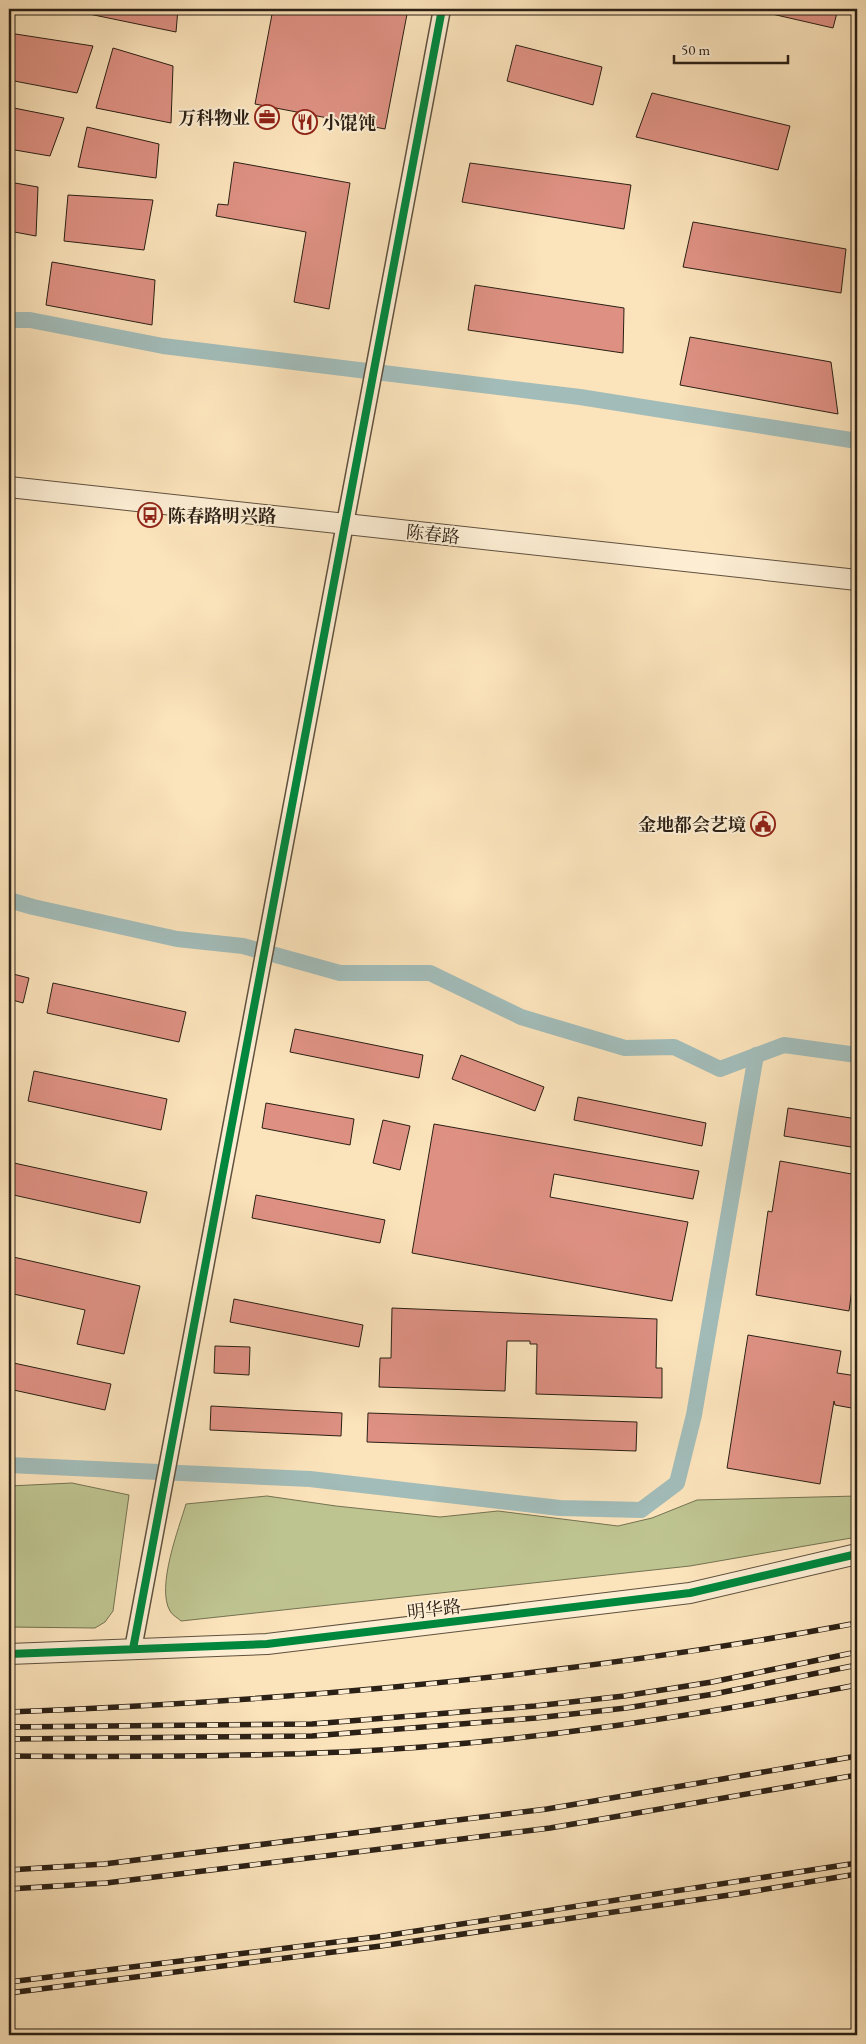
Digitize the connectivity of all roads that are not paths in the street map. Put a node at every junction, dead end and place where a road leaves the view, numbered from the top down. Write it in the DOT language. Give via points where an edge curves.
graph roads {
  1 [pos="442,9"];
  2 [pos="9,487"];
  3 [pos="345,524"];
  4 [pos="857,580"];
  5 [pos="857,1554"];
  6 [pos="133,1649"];
  7 [pos="9,1654"];
  1 -- 3 [label="street"];
  2 -- 3 [label="street, 陈春路"];
  3 -- 4 [label="street, 陈春路"];
  3 -- 6 [label="street"];
  5 -- 6 [label="street, 明华路" via="690,1593 268,1644"];
  6 -- 7 [label="street, 明华路"];
}
